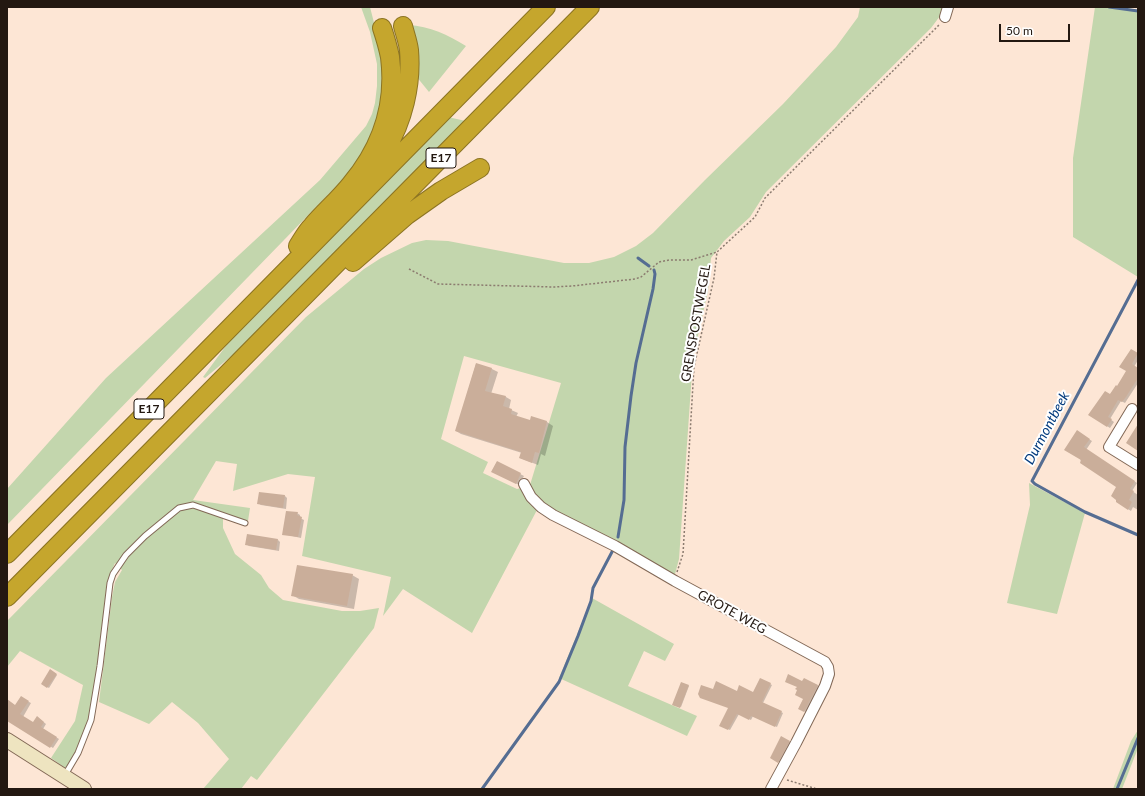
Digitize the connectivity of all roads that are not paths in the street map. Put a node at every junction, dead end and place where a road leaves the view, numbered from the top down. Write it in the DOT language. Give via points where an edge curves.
graph roads {
  1 [pos="546,7"];
  2 [pos="590,7"];
  3 [pos="403,26"];
  4 [pos="382,28"];
  5 [pos="480,168"];
  6 [pos="298,246"];
  7 [pos="292,264"];
  8 [pos="292,308"];
  9 [pos="1132,409"];
  10 [pos="1138,465"];
  11 [pos="524,484"];
  12 [pos="245,523"];
  13 [pos="7,554"];
  14 [pos="7,597"];
  15 [pos="7,740"];
  16 [pos="64,776"];
  17 [pos="84,789"];
  18 [pos="772,789"];
  1 -- 7 [label="highway, E17"];
  2 -- 8 [label="highway, E17"];
  3 -- 6 [label="highway" via="410,74 398,125 385,152 362,181"];
  4 -- 6 [label="highway" via="390,55 392,75 391,98 380,137 352,182 311,227"];
  5 -- 8 [label="highway" via="440,191 407,215 344,270"];
  6 -- 7 [label="highway"];
  7 -- 13 [label="highway, E17"];
  8 -- 14 [label="highway, E17"];
  9 -- 10 [label="street" via="1109,447"];
  11 -- 18 [label="street, GROTE WEG" via="531,497 553,515 615,546 824,662 829,674 825,686"];
  12 -- 16 [label="lane" via="193,505 179,508 126,555 110,583 91,720 78,753"];
  15 -- 16 [label="main road"];
  16 -- 17 [label="main road"];
}
